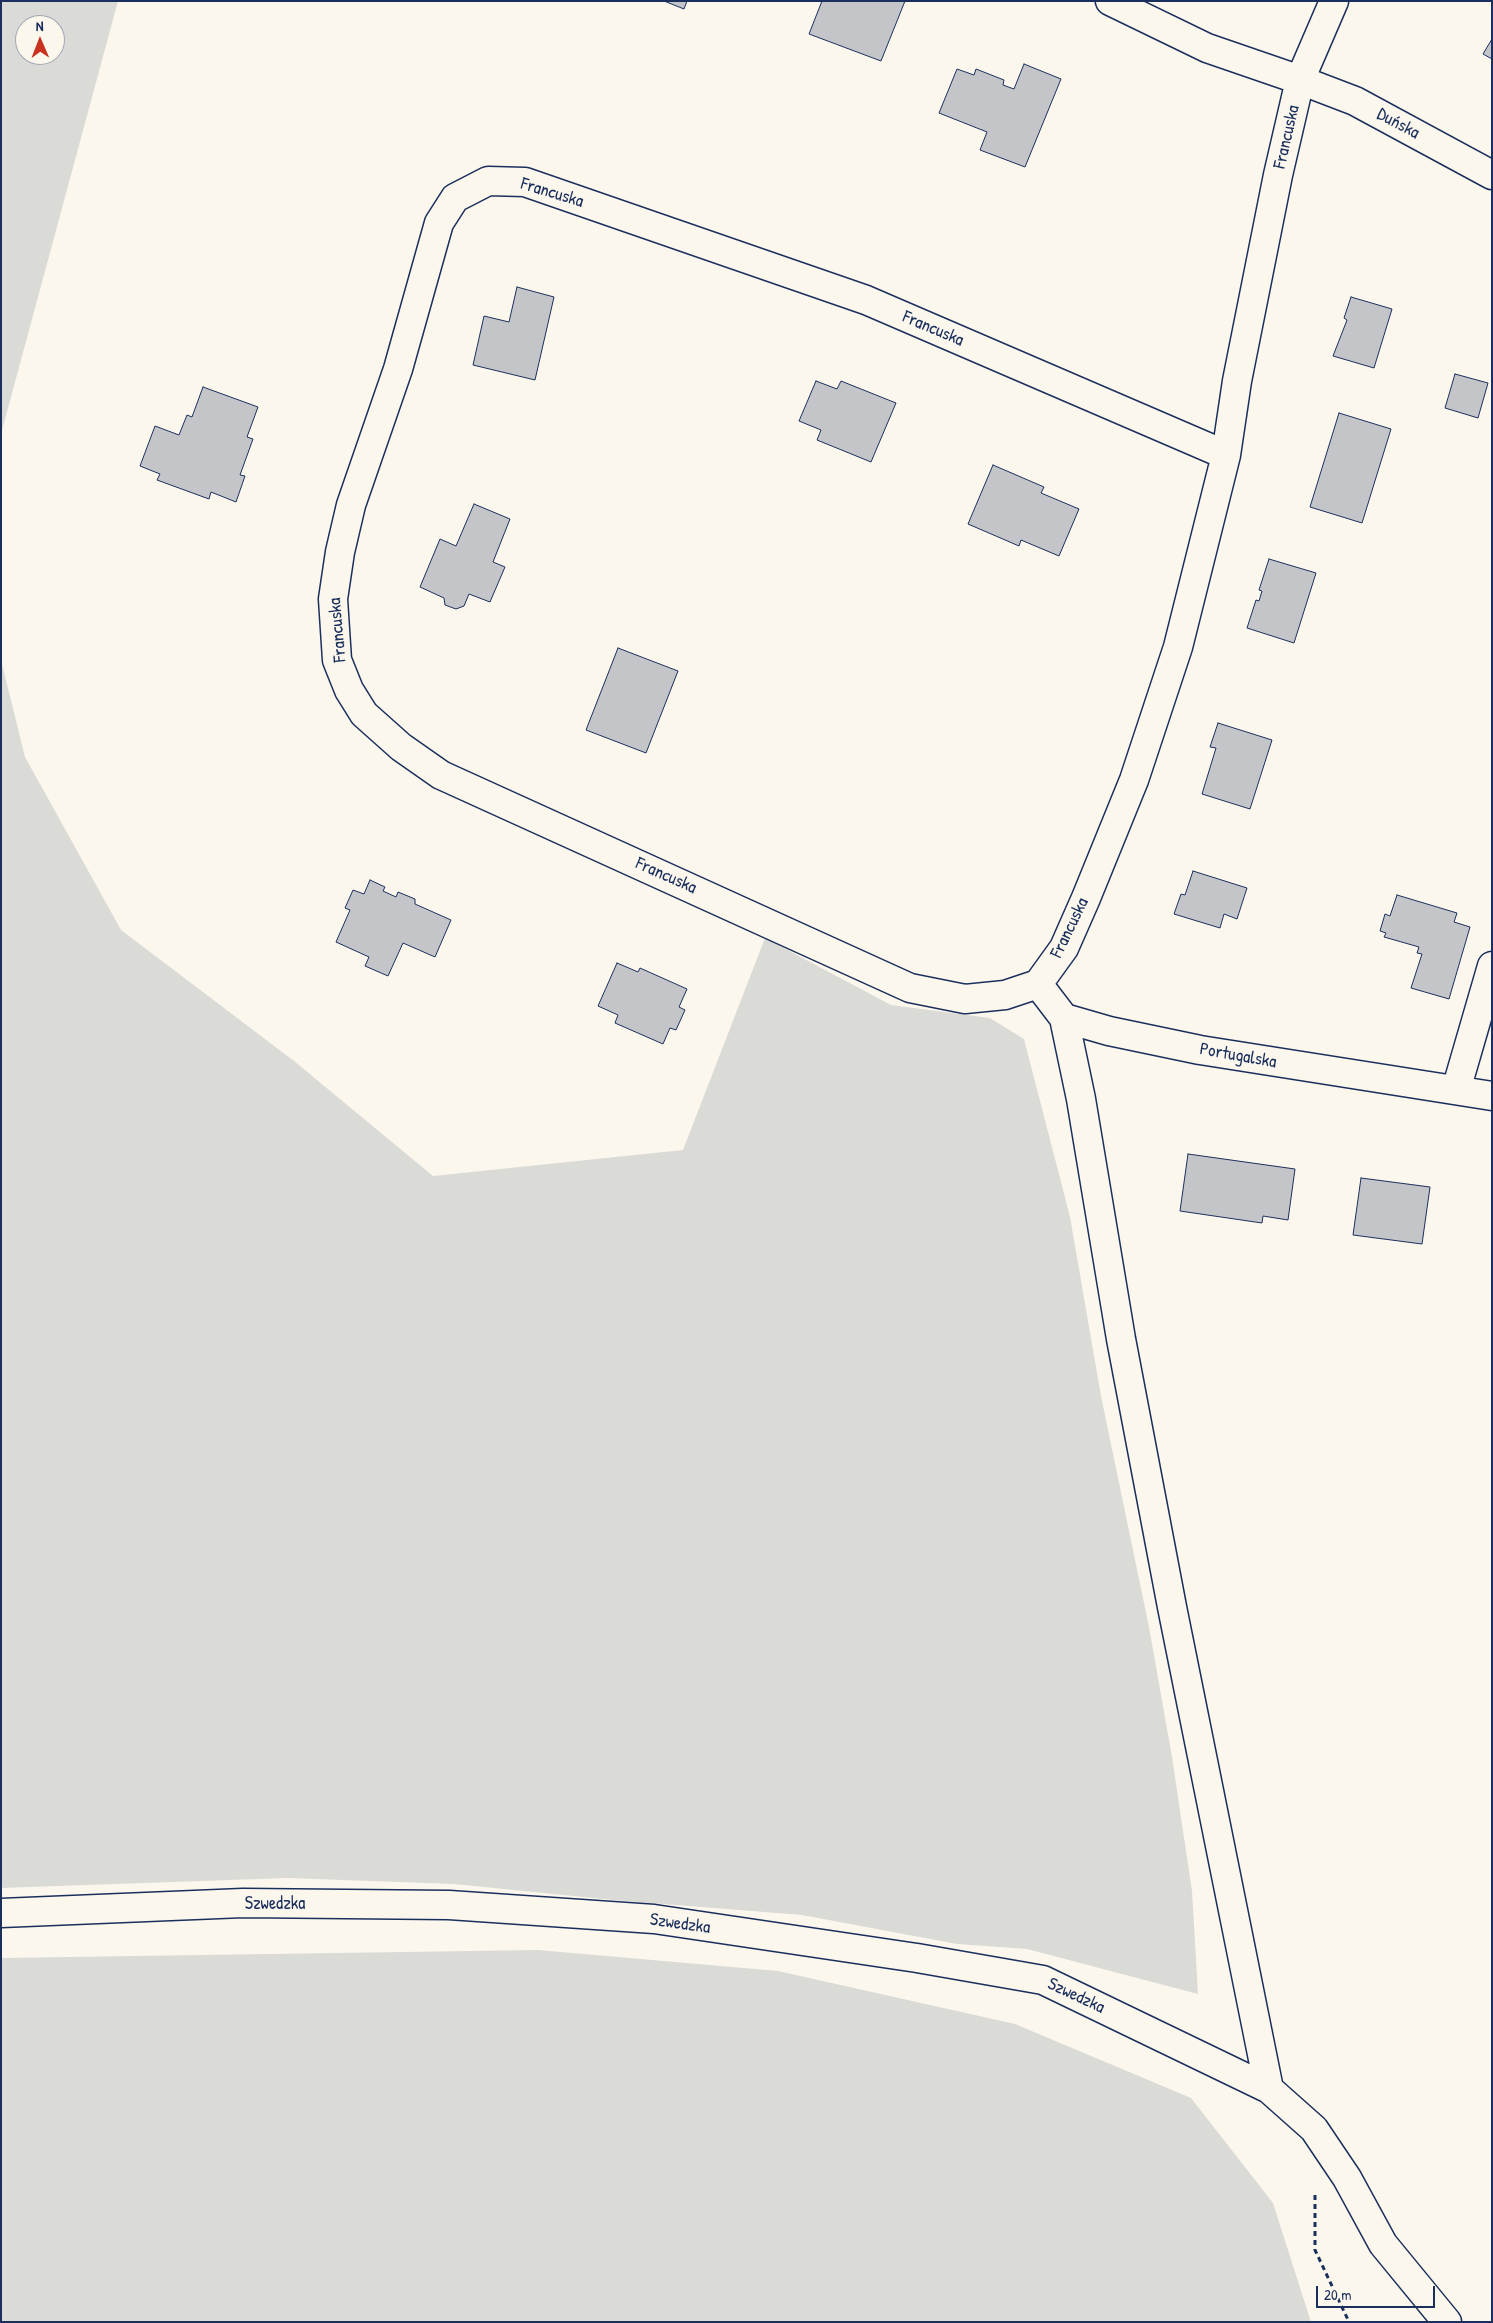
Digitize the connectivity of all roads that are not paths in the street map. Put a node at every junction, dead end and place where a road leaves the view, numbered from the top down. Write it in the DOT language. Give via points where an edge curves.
graph roads {
  1 [pos="1110,1"];
  2 [pos="1334,1"];
  3 [pos="1300,80"];
  4 [pos="1492,175"];
  5 [pos="1226,455"];
  6 [pos="1492,966"];
  7 [pos="1038,984"];
  8 [pos="1064,1018"];
  9 [pos="1456,1090"];
  10 [pos="1492,1096"];
  11 [pos="1,1913"];
  12 [pos="1269,2089"];
  13 [pos="1447,2322"];
  1 -- 3 [label="street" via="1207,48"];
  2 -- 3 [label="street, Francuska"];
  3 -- 4 [label="street, Duńska" via="1355,101"];
  3 -- 5 [label="street, Francuska" via="1237,381"];
  5 -- 7 [label="street, Francuska" via="1178,647 1134,780 1064,948"];
  5 -- 7 [label="street, Francuska" via="866,300 525,182 488,181 455,198 440,223 398,369 350,505 340,552 333,599 337,660 364,714 402,748 441,774 910,988 965,999 1005,995"];
  6 -- 9 [label="street"];
  7 -- 8 [label="street"];
  8 -- 9 [label="street, Portugalska" via="1200,1050"];
  8 -- 12 [label="street" via="1170,1597"];
  9 -- 10 [label="street, Portugalska"];
  11 -- 12 [label="street, Szwedzka" via="243,1903 449,1905 654,1919 1044,1980"];
  12 -- 13 [label="street, Szwedzka" via="1314,2129 1347,2178 1383,2244"];
}
